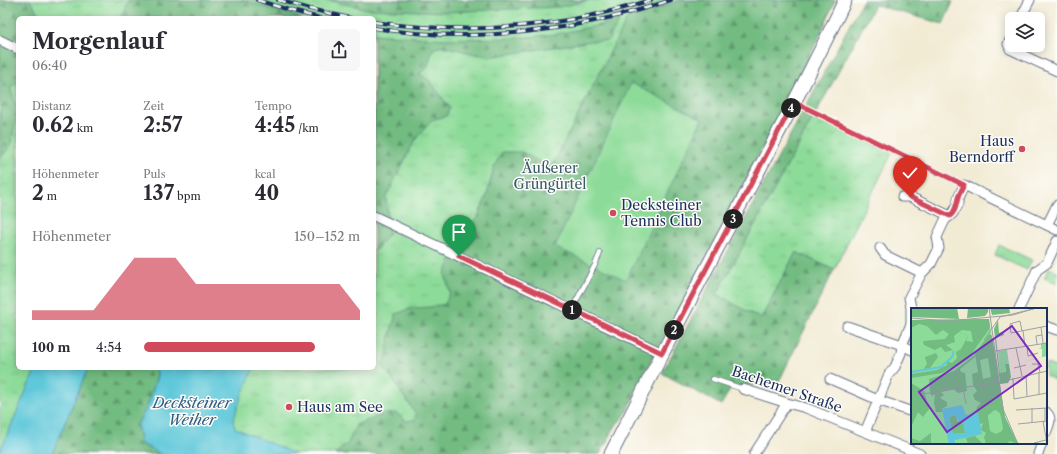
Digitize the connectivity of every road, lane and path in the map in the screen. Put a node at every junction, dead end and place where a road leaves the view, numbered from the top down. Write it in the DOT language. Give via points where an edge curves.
graph roads {
  1 [pos="845,0"];
  2 [pos="1030,0"];
  3 [pos="1024,12"];
  4 [pos="0,40"];
  5 [pos="16,48"];
  6 [pos="1016,52"];
  7 [pos="1057,71"];
  8 [pos="794,102"];
  9 [pos="964,185"];
  10 [pos="902,197"];
  11 [pos="1057,205"];
  12 [pos="950,216"];
  13 [pos="376,217"];
  14 [pos="1047,225"];
  15 [pos="1057,230"];
  16 [pos="1057,241"];
  17 [pos="880,248"];
  18 [pos="600,253"];
  19 [pos="922,273"];
  20 [pos="1019,308"];
  21 [pos="572,309"];
  22 [pos="847,326"];
  23 [pos="1047,326"];
  24 [pos="1057,330"];
  25 [pos="902,345"];
  26 [pos="911,350"];
  27 [pos="662,353"];
  28 [pos="712,378"];
  29 [pos="830,379"];
  30 [pos="743,389"];
  31 [pos="878,400"];
  32 [pos="787,403"];
  33 [pos="911,412"];
  34 [pos="1047,413"];
  35 [pos="1047,430"];
  36 [pos="865,432"];
  37 [pos="1042,444"];
  38 [pos="899,450"];
  39 [pos="611,454"];
  40 [pos="754,454"];
  41 [pos="920,454"];
  42 [pos="1038,454"];
  1 -- 8 [label="main road"];
  2 -- 3 [label="street"];
  4 -- 5 [label="street"];
  6 -- 7 [label="street"];
  8 -- 9 [label="lane"];
  8 -- 27 [label="main road"];
  9 -- 12 [label="street" via="958,204"];
  9 -- 14 [label="street"];
  10 -- 12 [label="street" via="910,197"];
  11 -- 14 [label="street"];
  12 -- 19 [label="street" via="945,220 937,237 939,248 931,264"];
  13 -- 21 [label="street"];
  14 -- 15 [label="street"];
  16 -- 20 [label="street" via="1047,263 1037,270"];
  17 -- 19 [label="street" via="885,255"];
  18 -- 21 [label="lane"];
  19 -- 25 [label="street" via="909,297 911,324"];
  21 -- 27 [label="street"];
  22 -- 25 [label="street"];
  23 -- 24 [label="street"];
  25 -- 26 [label="street"];
  25 -- 31 [label="street" via="901,354"];
  27 -- 39 [label="main road"];
  28 -- 30 [label="lane, Bachemer Straße"];
  29 -- 31 [label="street"];
  30 -- 32 [label="street, Bachemer Straße"];
  31 -- 33 [label="street"];
  31 -- 36 [label="street"];
  32 -- 36 [label="street, Bachemer Straße"];
  32 -- 40 [label="street"];
  34 -- 35 [label="street" via="1050,420"];
  36 -- 38 [label="street, Bachemer Straße"];
  37 -- 42 [label="street"];
  38 -- 41 [label="street, Bachemer Straße"];
}
